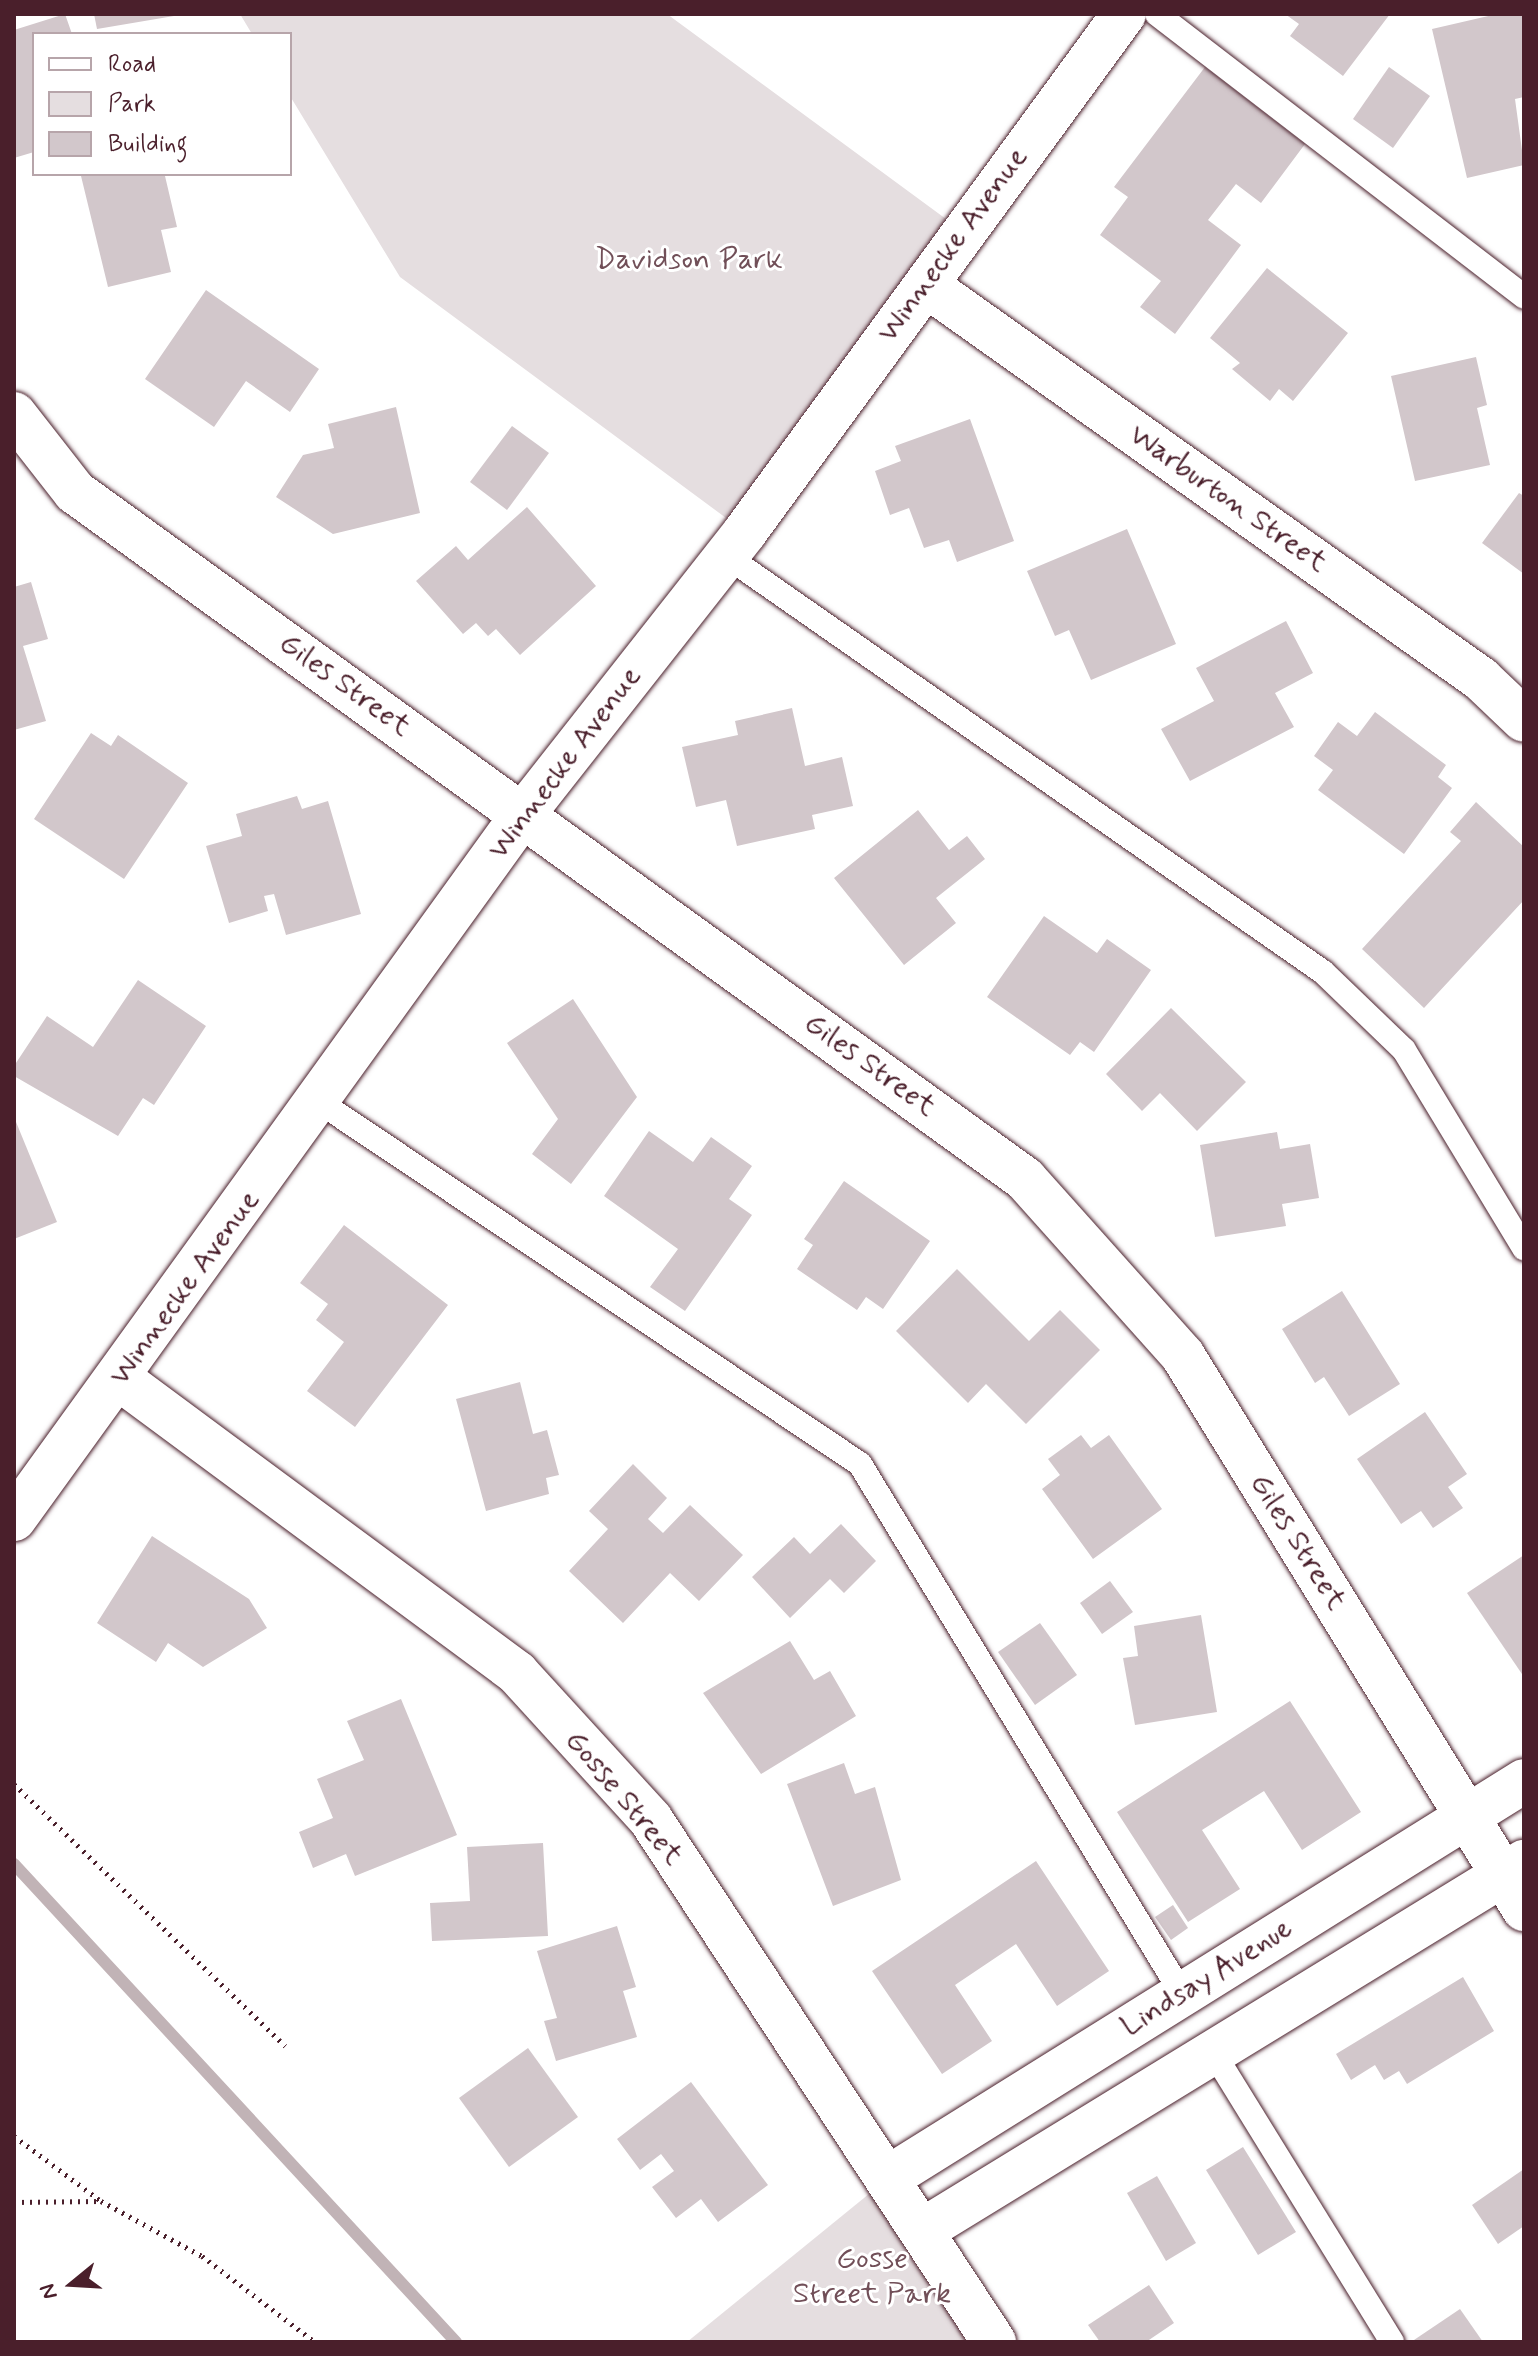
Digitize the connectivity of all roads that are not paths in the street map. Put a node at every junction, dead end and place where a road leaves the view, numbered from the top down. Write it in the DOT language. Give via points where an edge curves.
graph roads {
  1 [pos="1124,14"];
  2 [pos="1157,14"];
  3 [pos="926,285"];
  4 [pos="1524,297"];
  5 [pos="14,414"];
  6 [pos="725,555"];
  7 [pos="1524,720"];
  8 [pos="524,813"];
  9 [pos="318,1101"];
  10 [pos="1524,1248"];
  11 [pos="120,1379"];
  12 [pos="14,1519"];
  13 [pos="1524,1781"];
  14 [pos="1469,1817"];
  15 [pos="1517,1882"];
  16 [pos="1181,1992"];
  17 [pos="1213,2052"];
  18 [pos="891,2176"];
  19 [pos="923,2230"];
  20 [pos="994,2342"];
  21 [pos="1392,2342"];
  1 -- 3 [label="street, Winnecke Avenue"];
  2 -- 4 [label="lane"];
  3 -- 6 [label="street, Winnecke Avenue"];
  3 -- 7 [label="street, Warburton Street" via="1481,679"];
  5 -- 8 [label="street, Giles Street" via="75,492"];
  6 -- 8 [label="street, Winnecke Avenue"];
  6 -- 10 [label="lane" via="1323,972 1404,1050"];
  8 -- 9 [label="street, Winnecke Avenue"];
  8 -- 14 [label="street, Giles Street" via="1025,1179 1183,1356"];
  9 -- 11 [label="street, Winnecke Avenue"];
  9 -- 16 [label="lane" via="860,1464"];
  11 -- 12 [label="street, Winnecke Avenue"];
  11 -- 18 [label="street, Gosse Street" via="517,1673 651,1820"];
  13 -- 14 [label="street, Lindsay Avenue"];
  14 -- 15 [label="street, Giles Street"];
  14 -- 16 [label="street, Lindsay Avenue"];
  15 -- 17 [label="street"];
  16 -- 18 [label="street, Lindsay Avenue"];
  17 -- 19 [label="street"];
  17 -- 21 [label="lane"];
  18 -- 19 [label="street, Gosse Street"];
  19 -- 20 [label="street, Gosse Street"];
}
